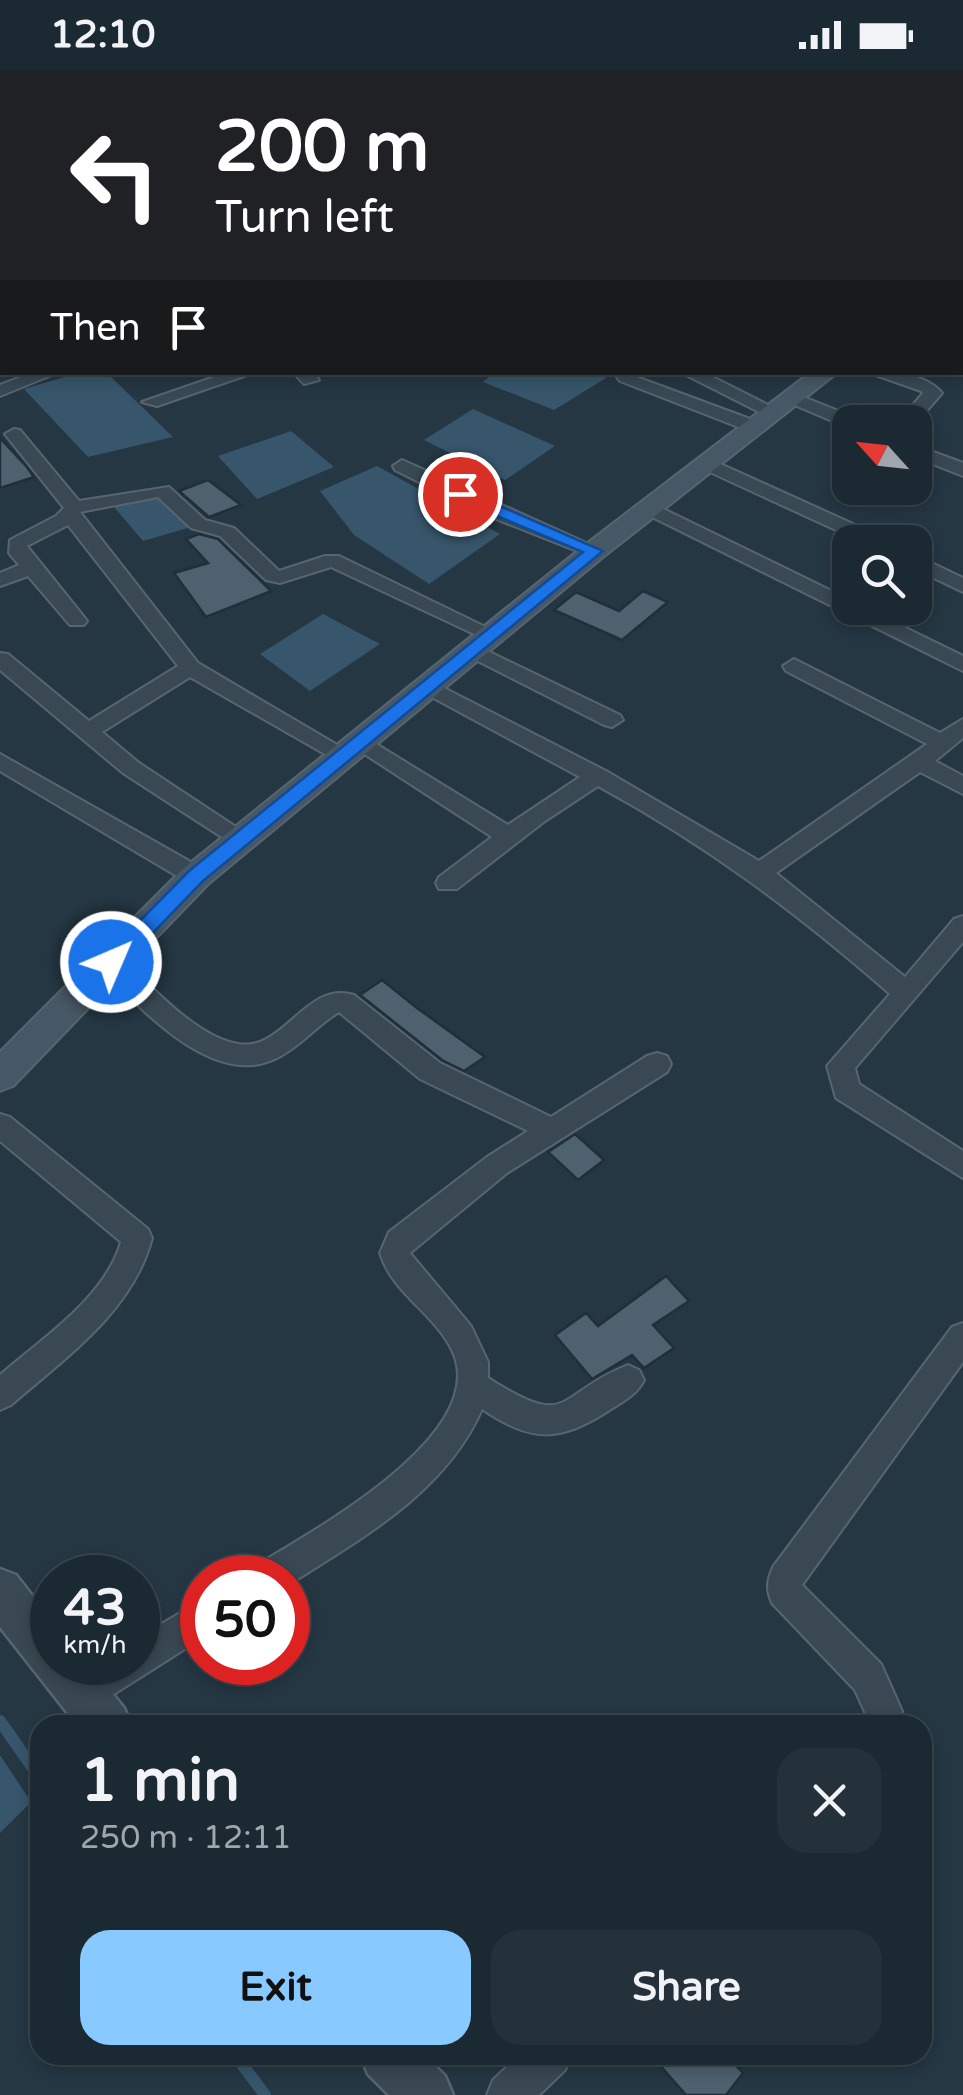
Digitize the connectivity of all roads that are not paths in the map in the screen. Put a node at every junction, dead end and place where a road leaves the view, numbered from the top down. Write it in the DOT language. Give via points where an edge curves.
graph roads {
  1 [pos="44,375"];
  2 [pos="238,375"];
  3 [pos="694,375"];
  4 [pos="823,375"];
  5 [pos="885,375"];
  6 [pos="626,377"];
  7 [pos="0,392"];
  8 [pos="151,402"];
  9 [pos="923,405"];
  10 [pos="771,411"];
  11 [pos="832,419"];
  12 [pos="5,432"];
  13 [pos="932,457"];
  14 [pos="706,463"];
  15 [pos="402,466"];
  16 [pos="963,470"];
  17 [pos="649,508"];
  18 [pos="72,511"];
  19 [pos="840,525"];
  20 [pos="594,551"];
  21 [pos="32,567"];
  22 [pos="932,570"];
  23 [pos="0,580"];
  24 [pos="963,586"];
  25 [pos="77,621"];
  26 [pos="484,643"];
  27 [pos="0,659"];
  28 [pos="963,664"];
  29 [pos="794,666"];
  30 [pos="190,668"];
  31 [pos="428,689"];
  32 [pos="612,720"];
  33 [pos="963,726"];
  34 [pos="88,732"];
  35 [pos="942,743"];
  36 [pos="352,750"];
  37 [pos="0,761"];
  38 [pos="919,762"];
  39 [pos="598,776"];
  40 [pos="963,786"];
  41 [pos="509,837"];
  42 [pos="242,839"];
  43 [pos="757,874"];
  44 [pos="196,876"];
  45 [pos="448,883"];
  46 [pos="963,925"];
  47 [pos="111,962"];
  48 [pos="906,994"];
  49 [pos="657,1064"];
  50 [pos="0,1076"];
  51 [pos="0,1125"];
  52 [pos="552,1130"];
  53 [pos="963,1166"];
  54 [pos="963,1337"];
  55 [pos="628,1380"];
  56 [pos="474,1387"];
  57 [pos="0,1395"];
  58 [pos="303,1555"];
  59 [pos="0,1591"];
  60 [pos="30,1628"];
  61 [pos="883,1715"];
  62 [pos="397,2065"];
  63 [pos="540,2065"];
  64 [pos="426,2095"];
  65 [pos="508,2095"];
  1 -- 7 [label="street"];
  2 -- 8 [label="street"];
  3 -- 10 [label="street"];
  4 -- 10 [label="main road"];
  5 -- 9 [label="street" via="927,387 933,392"];
  6 -- 10 [label="street"];
  10 -- 11 [label="street"];
  10 -- 14 [label="main road"];
  12 -- 18 [label="street"];
  13 -- 16 [label="street"];
  14 -- 17 [label="main road"];
  14 -- 19 [label="street"];
  15 -- 20 [label="street"];
  17 -- 20 [label="main road"];
  17 -- 28 [label="street"];
  18 -- 21 [label="street" via="17,544"];
  18 -- 26 [label="street" via="162,491 198,524 227,532 273,576 332,560"];
  18 -- 30 [label="street"];
  20 -- 26 [label="main road"];
  21 -- 23 [label="street"];
  21 -- 25 [label="street"];
  22 -- 24 [label="street"];
  26 -- 31 [label="main road"];
  26 -- 32 [label="street"];
  27 -- 34 [label="street"];
  29 -- 35 [label="street"];
  30 -- 34 [label="street"];
  30 -- 36 [label="street"];
  31 -- 36 [label="main road"];
  31 -- 39 [label="street"];
  33 -- 35 [label="street"];
  34 -- 42 [label="street" via="130,768"];
  35 -- 38 [label="street"];
  36 -- 41 [label="street"];
  36 -- 42 [label="main road"];
  37 -- 44 [label="street"];
  38 -- 40 [label="street"];
  38 -- 43 [label="street"];
  39 -- 41 [label="street"];
  39 -- 43 [label="street"];
  41 -- 45 [label="street"];
  42 -- 44 [label="main road"];
  43 -- 48 [label="street"];
  44 -- 47 [label="main road"];
  46 -- 48 [label="street"];
  47 -- 50 [label="main road"];
  47 -- 52 [label="street" via="178,1025 244,1056 259,1054 329,1005 345,1002 430,1071"];
  48 -- 53 [label="street" via="842,1066 841,1078 846,1090"];
  49 -- 52 [label="street"];
  51 -- 57 [label="street" via="137,1238 136,1254 121,1278"];
  52 -- 56 [label="street" via="410,1231 395,1254 454,1328 472,1360"];
  54 -- 61 [label="street" via="785,1579 784,1592 868,1677"];
  55 -- 56 [label="street" via="562,1422 520,1417"];
  56 -- 58 [label="street" via="466,1416 438,1452 370,1513"];
  59 -- 60 [label="street"];
  62 -- 64 [label="street"];
  63 -- 65 [label="street"];
}
